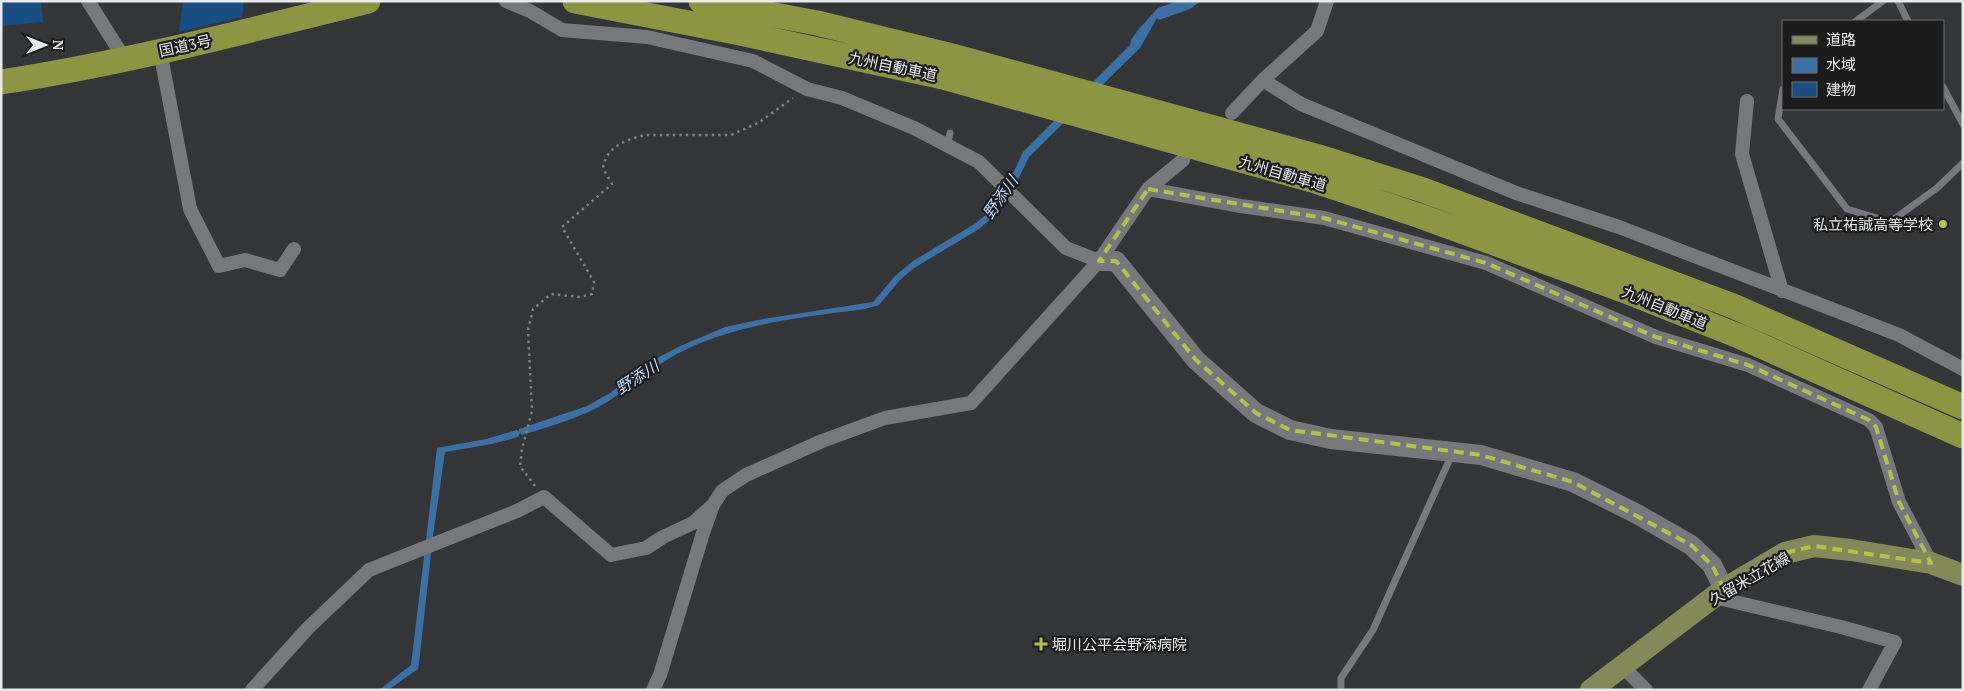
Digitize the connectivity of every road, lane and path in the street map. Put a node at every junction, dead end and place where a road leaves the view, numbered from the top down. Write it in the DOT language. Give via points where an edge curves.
graph roads {
  1 [pos="88,1"];
  2 [pos="368,1"];
  3 [pos="506,1"];
  4 [pos="575,1"];
  5 [pos="701,1"];
  6 [pos="1327,1"];
  7 [pos="1883,1"];
  8 [pos="1898,1"];
  9 [pos="1857,20"];
  10 [pos="1908,20"];
  11 [pos="160,51"];
  12 [pos="124,58"];
  13 [pos="1263,80"];
  14 [pos="1,82"];
  15 [pos="1944,88"];
  16 [pos="807,89"];
  17 [pos="1782,95"];
  18 [pos="1748,101"];
  19 [pos="1232,113"];
  20 [pos="1963,124"];
  21 [pos="1183,160"];
  22 [pos="1963,163"];
  23 [pos="1148,189"];
  24 [pos="294,249"];
  25 [pos="1098,261"];
  26 [pos="1782,291"];
  27 [pos="1963,369"];
  28 [pos="1963,407"];
  29 [pos="1963,436"];
  30 [pos="1453,451"];
  31 [pos="544,496"];
  32 [pos="713,506"];
  33 [pos="1931,563"];
  34 [pos="1963,575"];
  35 [pos="1719,593"];
  36 [pos="1622,666"];
  37 [pos="252,690"];
  38 [pos="653,690"];
  39 [pos="1341,690"];
  40 [pos="1591,690"];
  41 [pos="1646,690"];
  42 [pos="1869,690"];
  1 -- 12 [label="street"];
  2 -- 11 [label="highway, 国道3号"];
  3 -- 16 [label="street" via="562,30 647,37 753,61"];
  4 -- 29 [label="highway, 九州自動車道" via="943,77 1312,180 1623,290 1741,337"];
  5 -- 28 [label="highway, 九州自動車道" via="817,23 956,56 1309,154 1422,190 1733,306"];
  6 -- 13 [label="street" via="1316,31"];
  7 -- 9 [label="lane"];
  8 -- 10 [label="lane"];
  11 -- 12 [label="highway, 国道3号"];
  11 -- 24 [label="street" via="190,209 219,266 245,260 280,270"];
  12 -- 14 [label="highway, 国道3号"];
  13 -- 19 [label="street"];
  13 -- 26 [label="street" via="1301,104 1516,193 1619,227"];
  15 -- 20 [label="lane"];
  16 -- 25 [label="street" via="842,98 948,140 979,162 1066,248"];
  16 -- 31 [label="path" via="758,123 732,135 645,135 613,148 604,158 602,168 612,184 562,227 594,282 592,294 580,297 551,294 533,309 528,330 532,411 520,466"];
  17 -- 22 [label="lane" via="1778,119 1847,209 1890,222 1937,188"];
  18 -- 26 [label="street" via="1742,154"];
  21 -- 23 [label="street"];
  23 -- 25 [label="street"];
  23 -- 33 [label="street" via="1324,218 1486,263 1656,337 1748,365 1869,420 1876,427 1899,502"];
  25 -- 30 [label="street" via="1116,261 1196,360 1256,413 1290,430 1331,438"];
  25 -- 32 [label="street" via="971,403 885,418 822,441 746,475 722,491"];
  26 -- 27 [label="street" via="1898,335"];
  30 -- 35 [label="street" via="1482,455 1573,482 1637,514 1691,545 1712,565"];
  30 -- 39 [label="lane" via="1373,630 1341,678"];
  31 -- 32 [label="street" via="611,555 646,548 693,523"];
  31 -- 37 [label="street" via="517,511 369,570 308,628"];
  32 -- 38 [label="street"];
  33 -- 34 [label="main road, 久留米立花線"];
  33 -- 35 [label="main road, 久留米立花線" via="1814,546 1785,553"];
  35 -- 36 [label="main road, 久留米立花線"];
  35 -- 42 [label="street" via="1895,642"];
  36 -- 40 [label="main road, 久留米立花線"];
  36 -- 41 [label="street"];
}
